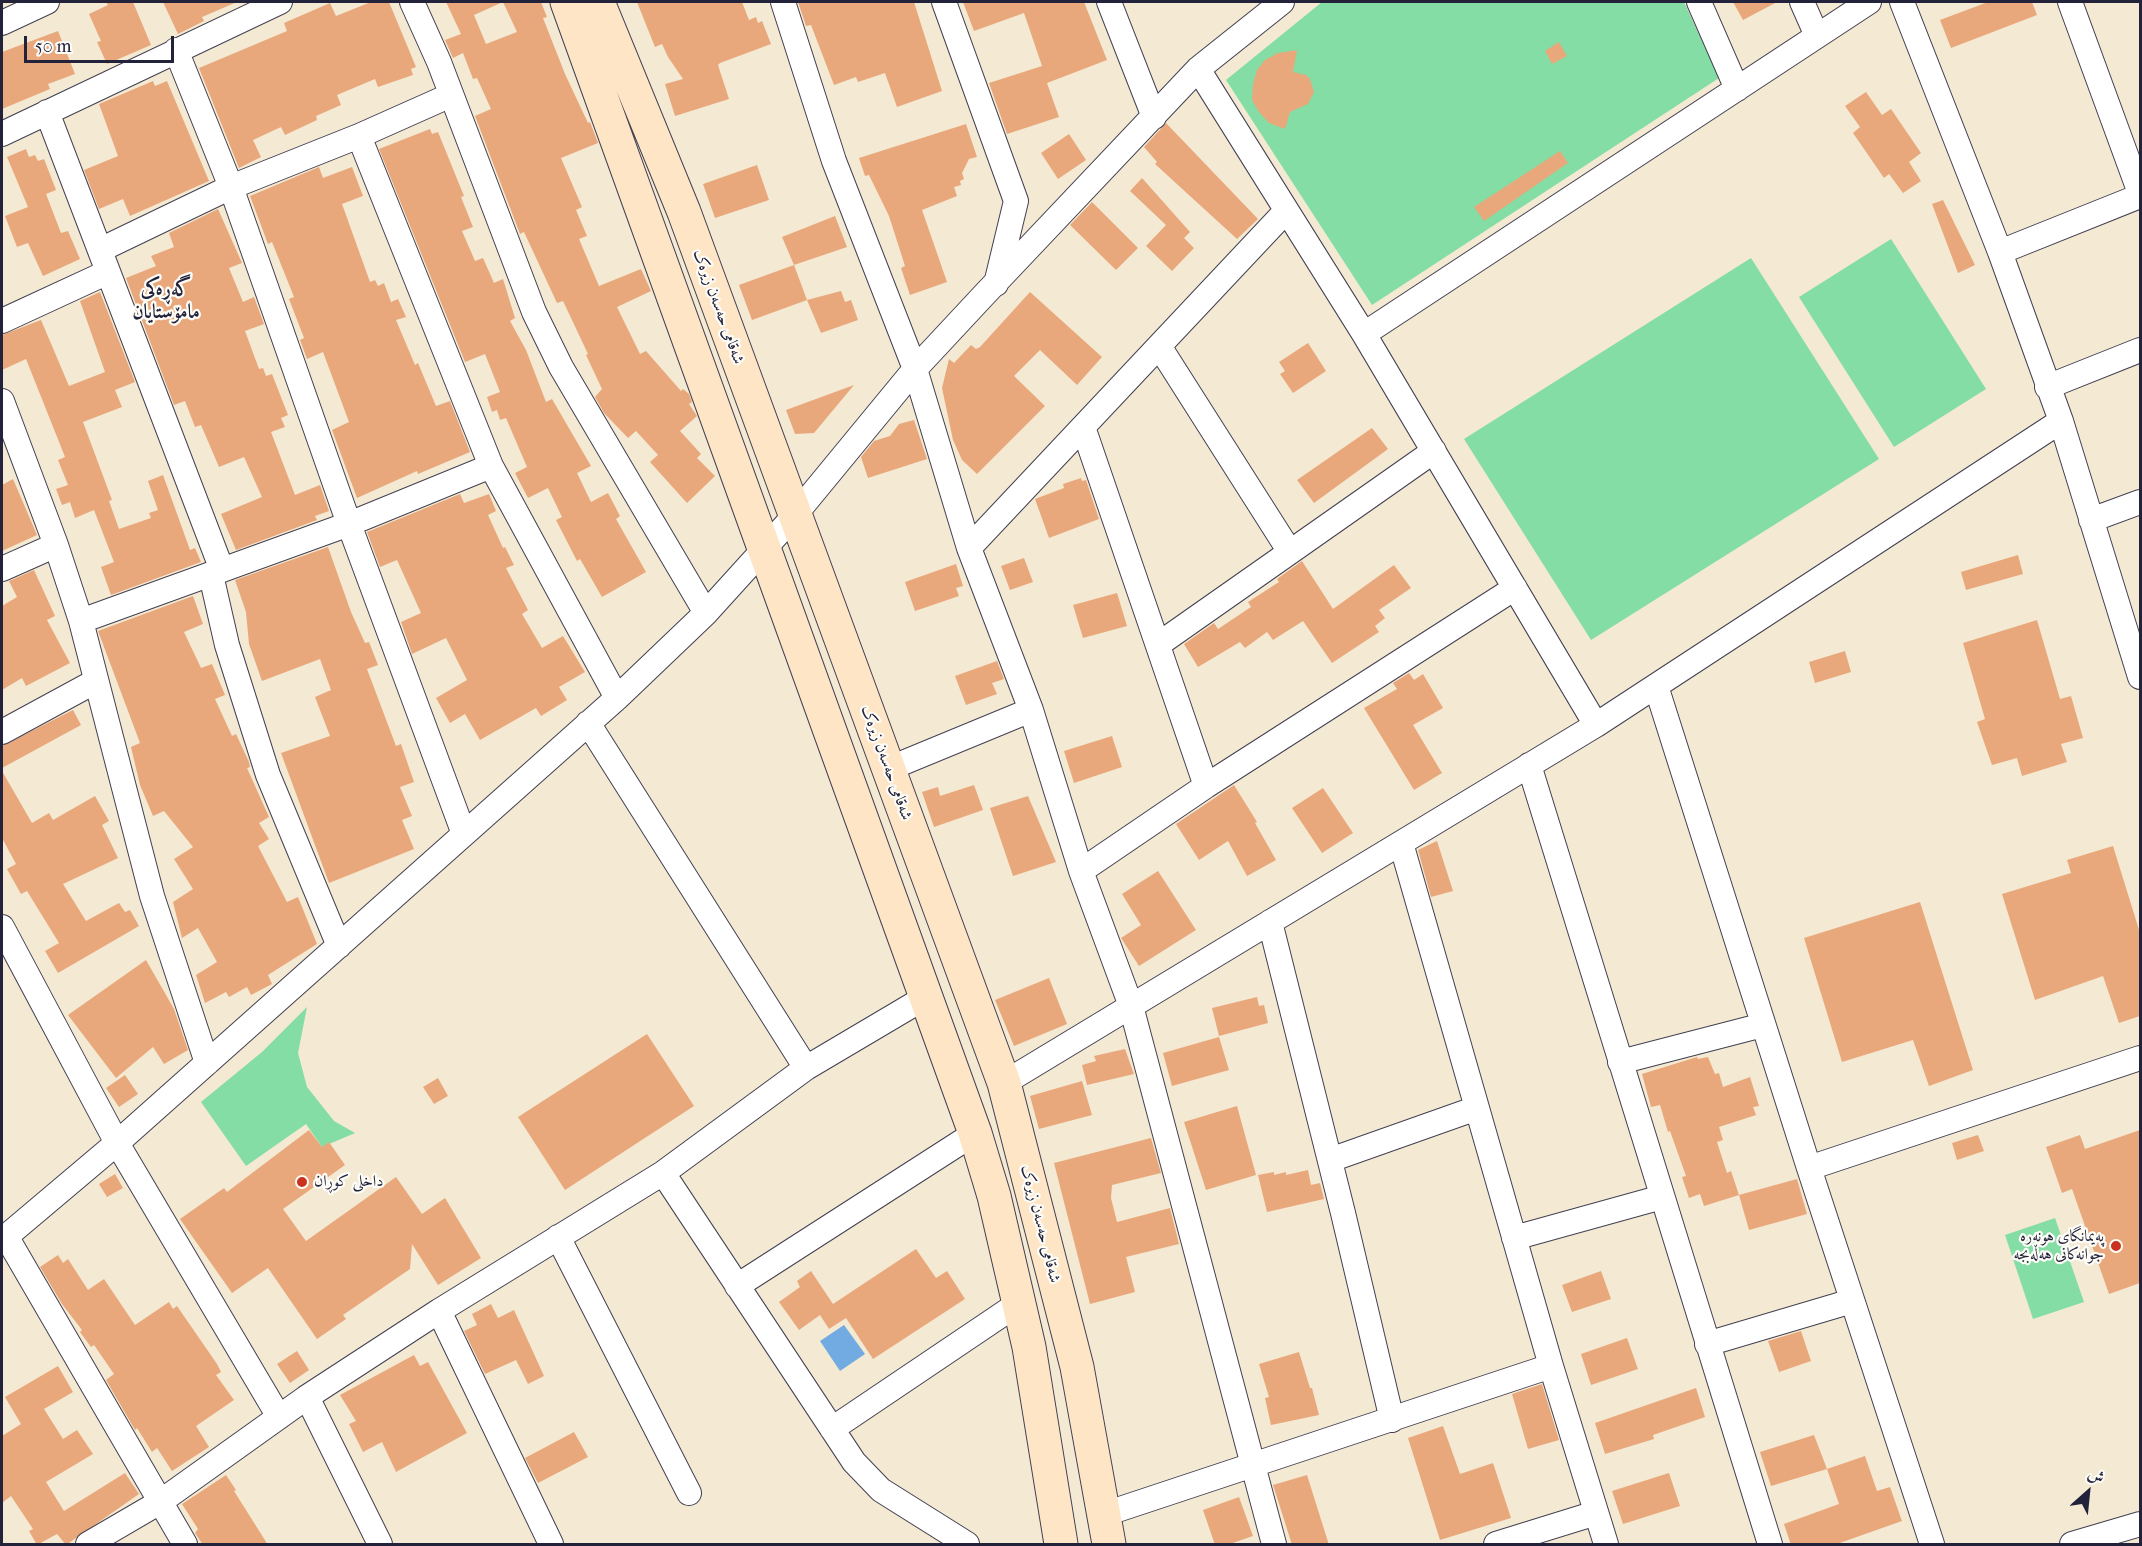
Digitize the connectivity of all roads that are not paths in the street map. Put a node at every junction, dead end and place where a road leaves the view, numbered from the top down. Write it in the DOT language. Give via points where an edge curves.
graph roads {
  1 [pos="47,2"];
  2 [pos="280,2"];
  3 [pos="412,2"];
  4 [pos="567,2"];
  5 [pos="598,2"];
  6 [pos="783,2"];
  7 [pos="944,2"];
  8 [pos="1109,2"];
  9 [pos="1282,2"];
  10 [pos="1699,2"];
  11 [pos="1802,2"];
  12 [pos="1869,2"];
  13 [pos="1902,2"];
  14 [pos="2070,2"];
  15 [pos="2,23"];
  16 [pos="1817,36"];
  17 [pos="176,50"];
  18 [pos="1198,69"];
  19 [pos="1737,89"];
  20 [pos="451,94"];
  21 [pos="47,112"];
  22 [pos="1154,117"];
  23 [pos="2,134"];
  24 [pos="359,136"];
  25 [pos="231,187"];
  26 [pos="2140,194"];
  27 [pos="1016,201"];
  28 [pos="1286,211"];
  29 [pos="1054,224"];
  30 [pos="2000,252"];
  31 [pos="104,261"];
  32 [pos="996,284"];
  33 [pos="2,321"];
  34 [pos="1364,334"];
  35 [pos="1160,346"];
  36 [pos="2140,350"];
  37 [pos="915,369"];
  38 [pos="2047,387"];
  39 [pos="2,403"];
  40 [pos="2061,421"];
  41 [pos="1083,428"];
  42 [pos="1434,450"];
  43 [pos="491,466"];
  44 [pos="2140,502"];
  45 [pos="794,516"];
  46 [pos="2091,520"];
  47 [pos="349,524"];
  48 [pos="56,545"];
  49 [pos="763,548"];
  50 [pos="969,548"];
  51 [pos="1290,552"];
  52 [pos="2,569"];
  53 [pos="216,572"];
  54 [pos="1515,588"];
  55 [pos="706,614"];
  56 [pos="81,621"];
  57 [pos="1159,644"];
  58 [pos="2140,677"];
  59 [pos="96,681"];
  60 [pos="1656,686"];
  61 [pos="616,698"];
  62 [pos="1031,710"];
  63 [pos="588,723"];
  64 [pos="1596,725"];
  65 [pos="2,732"];
  66 [pos="1529,765"];
  67 [pos="888,769"];
  68 [pos="1206,786"];
  69 [pos="464,834"];
  70 [pos="1401,843"];
  71 [pos="1081,871"];
  72 [pos="1270,922"];
  73 [pos="2,927"];
  74 [pos="339,946"];
  75 [pos="926,997"];
  76 [pos="1131,1006"];
  77 [pos="1763,1025"];
  78 [pos="2140,1058"];
  79 [pos="1620,1062"];
  80 [pos="207,1063"];
  81 [pos="806,1068"];
  82 [pos="1004,1083"];
  83 [pos="1477,1108"];
  84 [pos="975,1133"];
  85 [pos="117,1143"];
  86 [pos="1330,1160"];
  87 [pos="1809,1168"];
  88 [pos="663,1173"];
  89 [pos="1662,1197"];
  90 [pos="558,1237"];
  91 [pos="4,1238"];
  92 [pos="1514,1238"];
  93 [pos="737,1286"];
  94 [pos="1852,1301"];
  95 [pos="1019,1303"];
  96 [pos="439,1311"];
  97 [pos="1707,1344"];
  98 [pos="1551,1366"];
  99 [pos="307,1397"];
  100 [pos="279,1417"];
  101 [pos="1392,1420"];
  102 [pos="832,1430"];
  103 [pos="1252,1464"];
  104 [pos="689,1493"];
  105 [pos="1053,1500"];
  106 [pos="160,1502"];
  107 [pos="1596,1513"];
  108 [pos="1105,1517"];
  109 [pos="2140,1524"];
  110 [pos="2099,1541"];
  111 [pos="88,1545"];
  112 [pos="185,1545"];
  113 [pos="380,1545"];
  114 [pos="551,1545"];
  115 [pos="967,1545"];
  116 [pos="1060,1545"];
  117 [pos="1274,1545"];
  118 [pos="1496,1545"];
  119 [pos="1606,1545"];
  120 [pos="1770,1545"];
  121 [pos="1932,1545"];
  122 [pos="2072,1545"];
  1 -- 15 [label="street"];
  2 -- 17 [label="street"];
  3 -- 20 [label="street"];
  4 -- 49 [label="main road"];
  5 -- 45 [label="main road, شەقامی حەسەن زیرەک" via="684,212"];
  6 -- 37 [label="street" via="834,161"];
  7 -- 27 [label="street"];
  8 -- 22 [label="street"];
  9 -- 18 [label="street"];
  10 -- 19 [label="street"];
  11 -- 16 [label="street"];
  12 -- 16 [label="street"];
  13 -- 30 [label="street"];
  14 -- 26 [label="street"];
  16 -- 19 [label="street"];
  17 -- 21 [label="street"];
  17 -- 25 [label="street"];
  18 -- 22 [label="street"];
  18 -- 28 [label="street"];
  19 -- 34 [label="street"];
  20 -- 24 [label="street"];
  20 -- 55 [label="street" via="534,312 561,367"];
  21 -- 23 [label="street"];
  21 -- 31 [label="street"];
  22 -- 29 [label="street"];
  24 -- 25 [label="street"];
  24 -- 43 [label="street"];
  25 -- 31 [label="street"];
  25 -- 47 [label="street"];
  26 -- 30 [label="street"];
  27 -- 29 [label="street" via="1028,217"];
  27 -- 32 [label="street"];
  28 -- 34 [label="street"];
  28 -- 35 [label="street"];
  29 -- 32 [label="street"];
  30 -- 38 [label="street"];
  31 -- 33 [label="street"];
  31 -- 53 [label="street"];
  32 -- 37 [label="street"];
  34 -- 42 [label="street"];
  35 -- 41 [label="street"];
  35 -- 51 [label="street"];
  36 -- 38 [label="street"];
  37 -- 45 [label="street"];
  37 -- 50 [label="street"];
  38 -- 40 [label="street"];
  39 -- 48 [label="street"];
  40 -- 46 [label="street"];
  40 -- 60 [label="street"];
  41 -- 50 [label="street"];
  41 -- 57 [label="street"];
  42 -- 51 [label="street"];
  42 -- 54 [label="street"];
  43 -- 47 [label="street"];
  43 -- 61 [label="street"];
  44 -- 46 [label="street"];
  45 -- 49 [label="street"];
  45 -- 67 [label="main road, شەقامی حەسەن زیرەک"];
  46 -- 58 [label="street"];
  47 -- 53 [label="street"];
  47 -- 69 [label="street"];
  48 -- 52 [label="street"];
  48 -- 56 [label="street"];
  49 -- 55 [label="street"];
  49 -- 75 [label="main road"];
  50 -- 62 [label="street"];
  51 -- 57 [label="street"];
  53 -- 56 [label="street"];
  53 -- 74 [label="street" via="227,645 268,775"];
  54 -- 64 [label="street"];
  54 -- 68 [label="street"];
  55 -- 61 [label="street"];
  56 -- 59 [label="street"];
  57 -- 68 [label="street"];
  59 -- 65 [label="street"];
  59 -- 80 [label="street" via="152,896"];
  60 -- 64 [label="street"];
  60 -- 77 [label="street"];
  61 -- 63 [label="street"];
  62 -- 67 [label="street"];
  62 -- 71 [label="street"];
  63 -- 69 [label="street"];
  63 -- 81 [label="street"];
  64 -- 66 [label="street"];
  66 -- 70 [label="street"];
  66 -- 79 [label="street"];
  67 -- 82 [label="main road, شەقامی حەسەن زیرەک"];
  68 -- 71 [label="street"];
  69 -- 74 [label="street"];
  70 -- 72 [label="street"];
  70 -- 83 [label="street"];
  71 -- 76 [label="street"];
  72 -- 76 [label="street"];
  72 -- 86 [label="street"];
  73 -- 85 [label="street"];
  74 -- 80 [label="street"];
  75 -- 81 [label="street"];
  75 -- 84 [label="main road"];
  76 -- 82 [label="street"];
  76 -- 103 [label="street"];
  77 -- 79 [label="street"];
  77 -- 87 [label="street"];
  78 -- 87 [label="street"];
  79 -- 89 [label="street"];
  80 -- 85 [label="street"];
  81 -- 88 [label="street"];
  82 -- 108 [label="main road, شەقامی حەسەن زیرەک" via="1077,1367"];
  83 -- 86 [label="street"];
  83 -- 92 [label="street"];
  84 -- 93 [label="street"];
  84 -- 95 [label="main road"];
  85 -- 91 [label="street"];
  85 -- 100 [label="street"];
  86 -- 101 [label="street"];
  87 -- 94 [label="street"];
  88 -- 90 [label="street"];
  88 -- 93 [label="street"];
  89 -- 92 [label="street"];
  89 -- 97 [label="street"];
  90 -- 96 [label="street"];
  90 -- 104 [label="street"];
  91 -- 106 [label="street"];
  92 -- 98 [label="street"];
  93 -- 102 [label="street"];
  94 -- 97 [label="street"];
  94 -- 121 [label="street"];
  95 -- 102 [label="street"];
  95 -- 105 [label="main road"];
  96 -- 99 [label="street"];
  96 -- 114 [label="street"];
  97 -- 120 [label="street"];
  98 -- 101 [label="street"];
  98 -- 107 [label="street"];
  99 -- 100 [label="street"];
  99 -- 113 [label="street"];
  100 -- 106 [label="street"];
  101 -- 103 [label="street"];
  102 -- 115 [label="street" via="854,1462 881,1490"];
  103 -- 108 [label="street"];
  103 -- 117 [label="street"];
  105 -- 108 [label="main road"];
  105 -- 116 [label="main road"];
  106 -- 111 [label="street"];
  106 -- 112 [label="street"];
  107 -- 118 [label="street"];
  107 -- 119 [label="street"];
  109 -- 110 [label="street"];
  110 -- 122 [label="street"];
}
